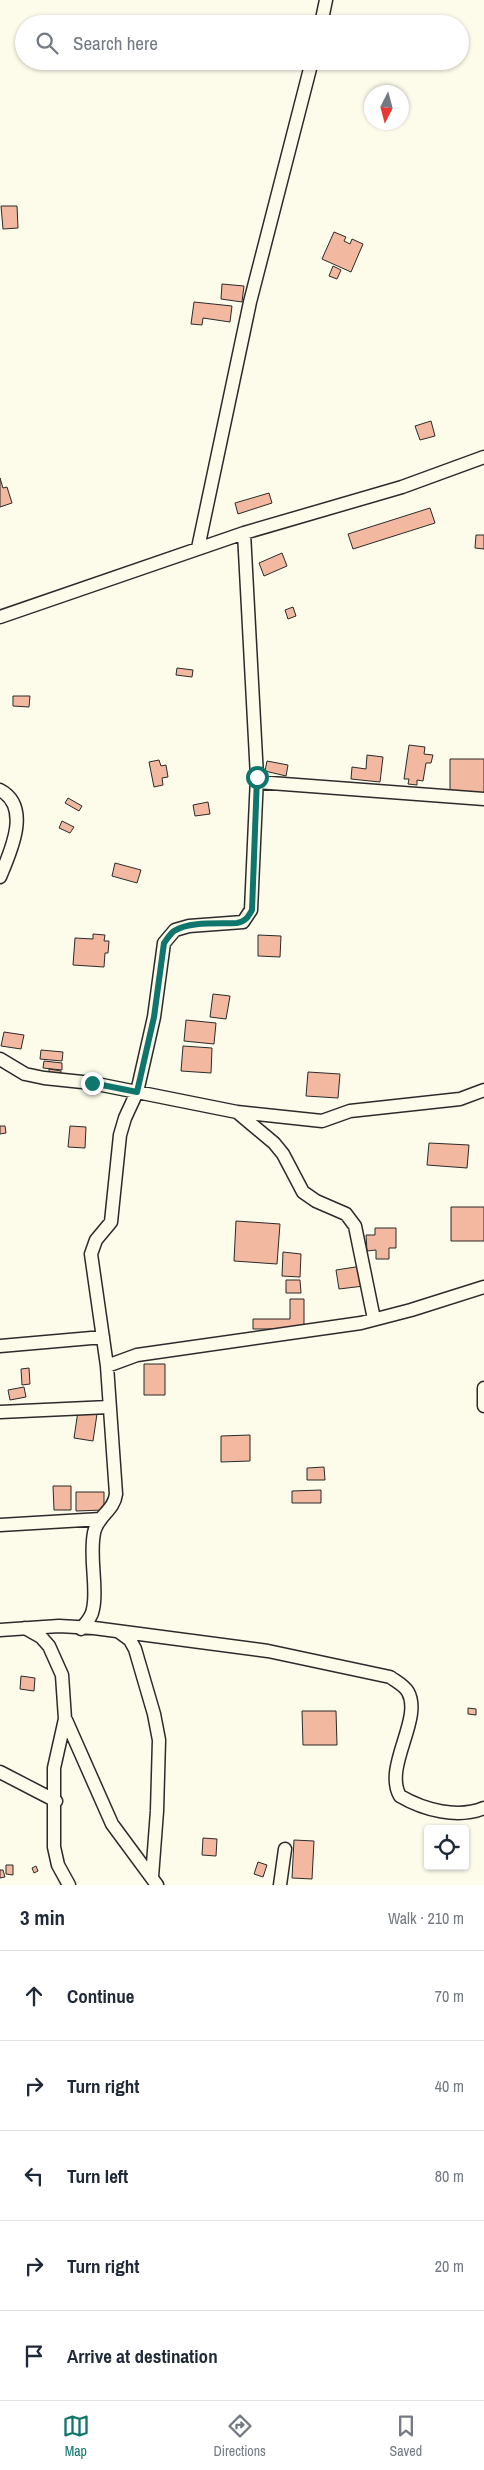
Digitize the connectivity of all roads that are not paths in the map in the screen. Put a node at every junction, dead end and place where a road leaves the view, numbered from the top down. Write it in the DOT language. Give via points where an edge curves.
graph roads {
  1 [pos="326,0"];
  2 [pos="323,15"];
  3 [pos="310,70"];
  4 [pos="484,457"];
  5 [pos="244,533"];
  6 [pos="198,548"];
  7 [pos="0,617"];
  8 [pos="257,782"];
  9 [pos="0,790"];
  10 [pos="484,799"];
  11 [pos="0,877"];
  12 [pos="0,1059"];
  13 [pos="484,1090"];
  14 [pos="137,1092"];
  15 [pos="237,1112"];
  16 [pos="484,1287"];
  17 [pos="374,1319"];
  18 [pos="103,1337"];
  19 [pos="0,1346"];
  20 [pos="107,1366"];
  21 [pos="484,1388"];
  22 [pos="484,1406"];
  23 [pos="109,1407"];
  24 [pos="0,1412"];
  25 [pos="101,1519"];
  26 [pos="0,1525"];
  27 [pos="25,1628"];
  28 [pos="81,1629"];
  29 [pos="0,1630"];
  30 [pos="118,1631"];
  31 [pos="65,1719"];
  32 [pos="0,1772"];
  33 [pos="56,1801"];
  34 [pos="484,1808"];
  35 [pos="284,1849"];
  36 [pos="155,1881"];
  37 [pos="69,1885"];
  38 [pos="280,1885"];
  1 -- 2 [label="street"];
  3 -- 6 [label="street" via="252,293"];
  4 -- 5 [label="street" via="402,487"];
  5 -- 6 [label="street"];
  5 -- 8 [label="street"];
  6 -- 7 [label="street"];
  8 -- 10 [label="street"];
  8 -- 14 [label="street" via="252,910 244,922 189,926 175,930 164,943 154,1017"];
  9 -- 11 [label="street" via="12,801 16,829"];
  12 -- 14 [label="street" via="25,1074"];
  13 -- 15 [label="street" via="460,1099 350,1111 322,1121"];
  14 -- 15 [label="street"];
  14 -- 18 [label="street" via="120,1135 111,1222 96,1240 91,1254"];
  15 -- 17 [label="street" via="274,1143 303,1192 346,1214 355,1226"];
  16 -- 17 [label="street"];
  17 -- 20 [label="street" via="319,1330 137,1355"];
  18 -- 19 [label="street"];
  18 -- 20 [label="street"];
  20 -- 23 [label="street"];
  21 -- 22 [label="street"];
  23 -- 24 [label="street"];
  23 -- 25 [label="street" via="116,1494 110,1510"];
  25 -- 26 [label="street"];
  25 -- 28 [label="street" via="94,1531 92,1551 93,1610"];
  27 -- 28 [label="street" via="59,1626"];
  27 -- 29 [label="street"];
  27 -- 31 [label="street" via="41,1637 56,1660 63,1684"];
  28 -- 30 [label="street"];
  30 -- 34 [label="street" via="268,1651 390,1678 404,1686 411,1702 394,1780 400,1796 441,1811 460,1814"];
  30 -- 36 [label="street" via="130,1640 135,1649 158,1730"];
  31 -- 33 [label="street" via="54,1768"];
  31 -- 36 [label="street" via="112,1824"];
  32 -- 33 [label="street"];
  33 -- 37 [label="street" via="55,1855"];
  35 -- 38 [label="street"];
}
